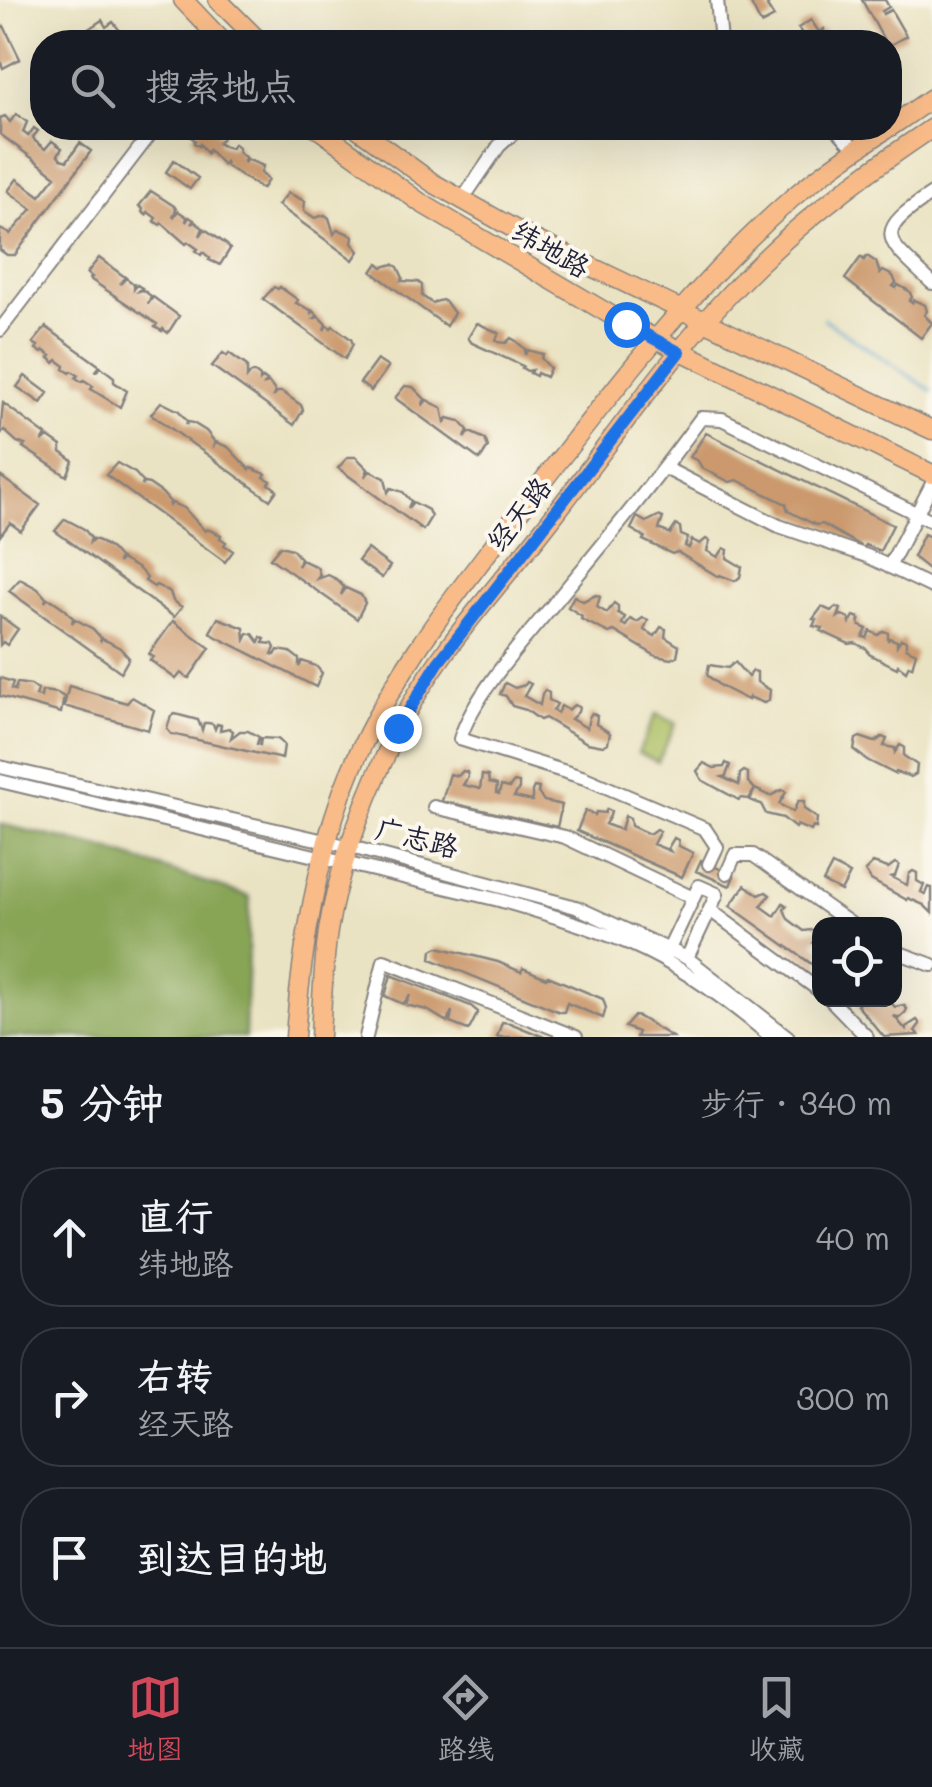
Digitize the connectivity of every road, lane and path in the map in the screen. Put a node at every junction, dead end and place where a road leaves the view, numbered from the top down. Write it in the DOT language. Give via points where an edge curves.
graph roads {
  1 [pos="183,0"];
  2 [pos="218,0"];
  3 [pos="717,0"];
  4 [pos="211,30"];
  5 [pos="248,30"];
  6 [pos="720,30"];
  7 [pos="932,98"];
  8 [pos="902,118"];
  9 [pos="932,128"];
  10 [pos="147,140"];
  11 [pos="332,140"];
  12 [pos="374,140"];
  13 [pos="506,140"];
  14 [pos="847,140"];
  15 [pos="870,140"];
  16 [pos="856,150"];
  17 [pos="932,194"];
  18 [pos="462,200"];
  19 [pos="932,283"];
  20 [pos="681,310"];
  21 [pos="706,321"];
  22 [pos="0,330"];
  23 [pos="655,338"];
  24 [pos="679,352"];
  25 [pos="932,430"];
  26 [pos="665,468"];
  27 [pos="932,474"];
  28 [pos="932,484"];
  29 [pos="917,514"];
  30 [pos="932,521"];
  31 [pos="890,566"];
  32 [pos="932,587"];
  33 [pos="0,767"];
  34 [pos="0,781"];
  35 [pos="434,807"];
  36 [pos="717,846"];
  37 [pos="325,850"];
  38 [pos="348,855"];
  39 [pos="736,855"];
  40 [pos="701,880"];
  41 [pos="722,883"];
  42 [pos="710,910"];
  43 [pos="841,917"];
  44 [pos="669,948"];
  45 [pos="902,953"];
  46 [pos="687,958"];
  47 [pos="932,966"];
  48 [pos="812,985"];
  49 [pos="837,1007"];
  50 [pos="295,1037"];
  51 [pos="320,1037"];
  52 [pos="366,1037"];
  53 [pos="576,1037"];
  54 [pos="771,1037"];
  55 [pos="788,1037"];
  56 [pos="867,1037"];
  1 -- 4 [label="main road"];
  2 -- 5 [label="main road"];
  3 -- 6 [label="street"];
  7 -- 8 [label="main road, 经天路"];
  9 -- 21 [label="main road, 经天路" via="820,209"];
  10 -- 22 [label="street"];
  11 -- 23 [label="main road, 纬地路" via="420,203"];
  12 -- 18 [label="main road, 纬地路"];
  13 -- 18 [label="street"];
  14 -- 16 [label="street"];
  15 -- 16 [label="main road, 经天路"];
  16 -- 20 [label="main road, 经天路" via="793,198"];
  17 -- 19 [label="street" via="898,217 890,234 892,245"];
  18 -- 20 [label="main road, 纬地路"];
  20 -- 21 [label="main road, 纬地路"];
  20 -- 23 [label="main road, 经天路"];
  21 -- 24 [label="main road, 经天路"];
  21 -- 25 [label="main road, 纬地路"];
  23 -- 24 [label="main road, 纬地路"];
  23 -- 37 [label="main road, 经天路" via="412,654 350,776"];
  24 -- 27 [label="main road, 纬地路"];
  24 -- 38 [label="main road, 经天路" via="438,663 398,728"];
  26 -- 29 [label="street" via="701,418 722,419"];
  26 -- 31 [label="street" via="779,526"];
  26 -- 36 [label="street" via="520,644 465,721 460,739 585,778 705,828"];
  28 -- 29 [label="street"];
  29 -- 30 [label="street"];
  29 -- 31 [label="street"];
  31 -- 32 [label="street"];
  33 -- 37 [label="street, 广志路"];
  34 -- 37 [label="street, 广志路"];
  35 -- 40 [label="street" via="565,837"];
  36 -- 39 [label="street"];
  36 -- 40 [label="street"];
  37 -- 38 [label="street, 广志路"];
  37 -- 50 [label="main road, 经天路" via="307,926"];
  38 -- 44 [label="street, 广志路" via="576,907"];
  38 -- 51 [label="main road, 经天路" via="328,930"];
  38 -- 54 [label="street, 广志路" via="634,945"];
  39 -- 41 [label="street"];
  39 -- 43 [label="street" via="754,856"];
  40 -- 41 [label="street"];
  40 -- 44 [label="street"];
  41 -- 42 [label="street"];
  42 -- 46 [label="street"];
  42 -- 48 [label="street"];
  44 -- 46 [label="street, 广志路"];
  45 -- 47 [label="street"];
  46 -- 55 [label="street, 广志路"];
  49 -- 56 [label="street"];
  52 -- 53 [label="street" via="384,960"];
}
